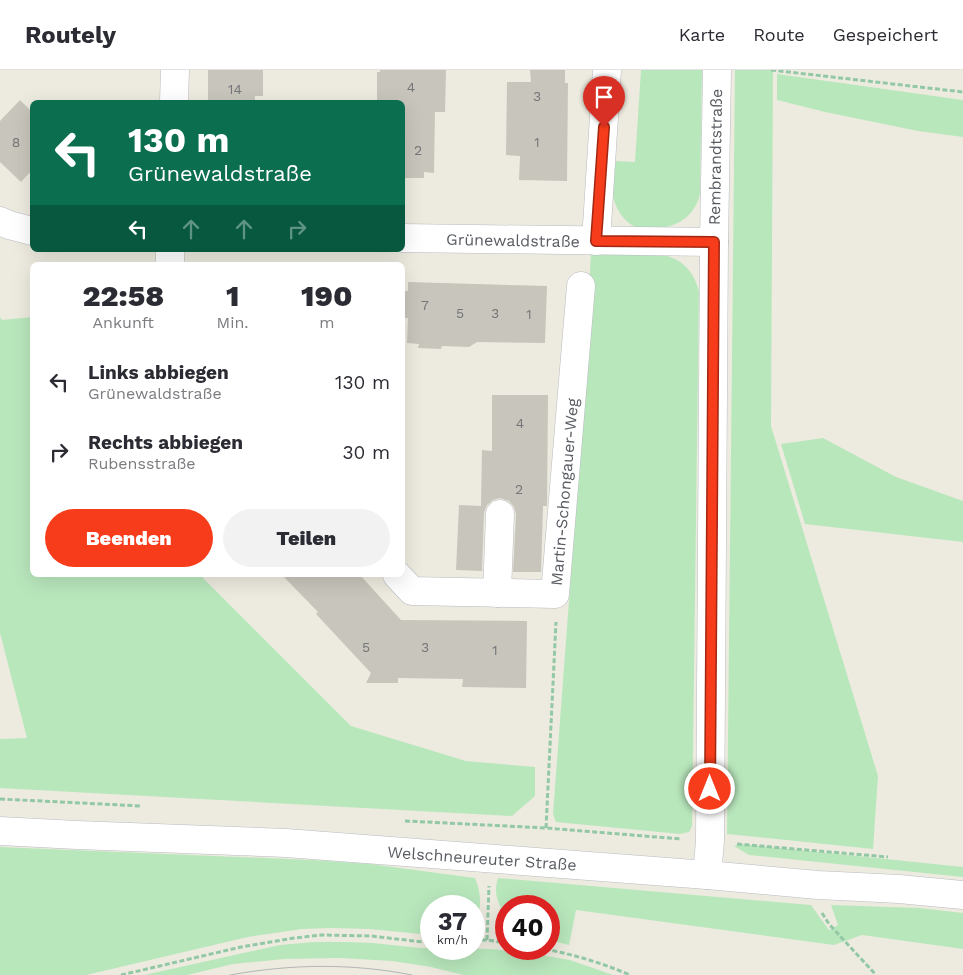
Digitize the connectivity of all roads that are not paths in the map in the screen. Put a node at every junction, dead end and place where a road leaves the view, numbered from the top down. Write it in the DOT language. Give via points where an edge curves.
graph roads {
  1 [pos="175,70"];
  2 [pos="607,70"];
  3 [pos="717,70"];
  4 [pos="174,100"];
  5 [pos="0,220"];
  6 [pos="30,230"];
  7 [pos="405,238"];
  8 [pos="596,241"];
  9 [pos="714,242"];
  10 [pos="582,286"];
  11 [pos="500,514"];
  12 [pos="399,577"];
  13 [pos="497,593"];
  14 [pos="0,830"];
  15 [pos="707,875"];
  16 [pos="963,895"];
  1 -- 4 [label="street"];
  2 -- 8 [label="street"];
  3 -- 9 [label="street, Rembrandtstraße"];
  5 -- 6 [label="street"];
  7 -- 8 [label="street, Grünewaldstraße"];
  8 -- 9 [label="street, Grünewaldstraße"];
  9 -- 15 [label="street, Rembrandtstraße" via="710,841"];
  10 -- 13 [label="street, Martin-Schongauer-Weg" via="555,594"];
  11 -- 13 [label="street"];
  12 -- 13 [label="street, Martin-Schongauer-Weg" via="412,591"];
  14 -- 15 [label="street, Welschneureuter Straße" via="286,843"];
  15 -- 16 [label="street, Welschneureuter Straße"];
}
